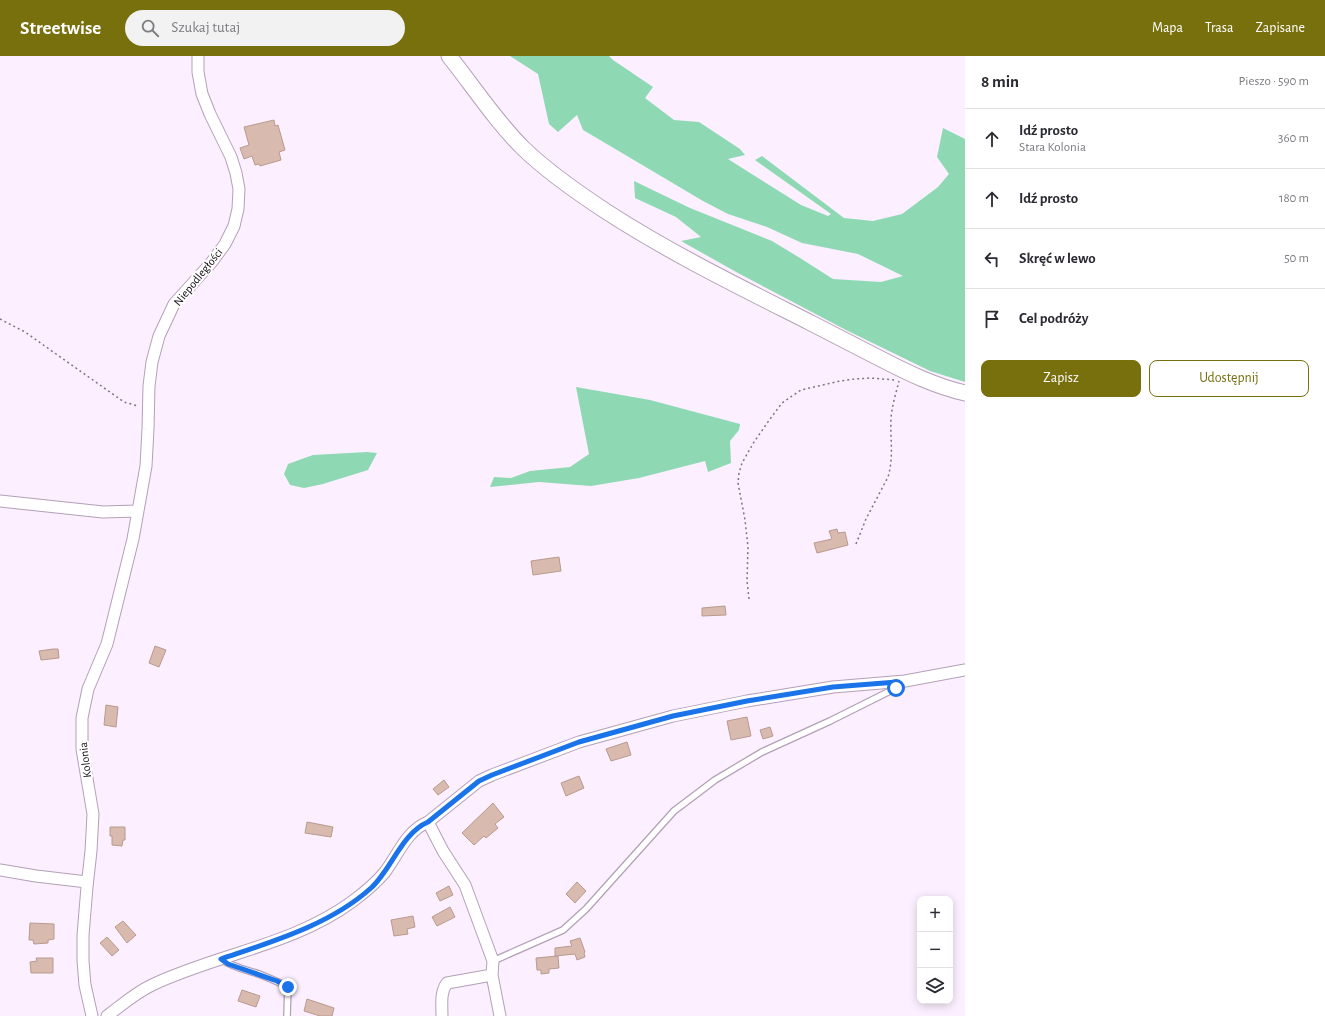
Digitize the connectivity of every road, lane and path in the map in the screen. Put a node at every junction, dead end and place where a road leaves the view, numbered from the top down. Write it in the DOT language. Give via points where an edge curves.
graph roads {
  1 [pos="198,56"];
  2 [pos="449,56"];
  3 [pos="0,319"];
  4 [pos="965,393"];
  5 [pos="148,408"];
  6 [pos="0,501"];
  7 [pos="138,511"];
  8 [pos="856,544"];
  9 [pos="749,599"];
  10 [pos="965,670"];
  11 [pos="897,682"];
  12 [pos="428,822"];
  13 [pos="0,870"];
  14 [pos="87,882"];
  15 [pos="221,959"];
  16 [pos="493,961"];
  17 [pos="492,975"];
  18 [pos="92,1016"];
  19 [pos="107,1016"];
  20 [pos="287,1016"];
  21 [pos="442,1016"];
  22 [pos="500,1016"];
  1 -- 5 [label="street, Niepodległości" via="202,94 236,173 239,189 238,209 234,226 225,244 174,304 159,336 152,362"];
  2 -- 4 [label="main road" via="523,148 560,179 604,210 680,256 891,364 930,382"];
  3 -- 5 [label="path" via="25,332 124,402"];
  5 -- 7 [label="street, Niepodległości" via="146,466"];
  6 -- 7 [label="street" via="102,512"];
  7 -- 14 [label="street, Kolonia" via="112,626 88,689 82,718 82,749 93,814"];
  8 -- 9 [label="path" via="890,471 892,410 899,381 855,379 801,390 782,403 754,442 742,463 738,483 748,547"];
  10 -- 11 [label="street"];
  11 -- 12 [label="street" via="833,687 747,701 673,716 579,742 479,781"];
  11 -- 16 [label="lane" via="896,688 762,752 715,780 674,812 586,910 563,930"];
  12 -- 15 [label="street" via="404,842 385,872 370,888 341,910 310,927"];
  12 -- 16 [label="street" via="465,885"];
  13 -- 14 [label="street"];
  14 -- 18 [label="street, Kolonia" via="83,961"];
  15 -- 19 [label="street" via="151,986 134,995"];
  15 -- 20 [label="lane" via="288,987"];
  16 -- 17 [label="street"];
  17 -- 21 [label="street" via="447,983 442,998"];
  17 -- 22 [label="street"];
}
